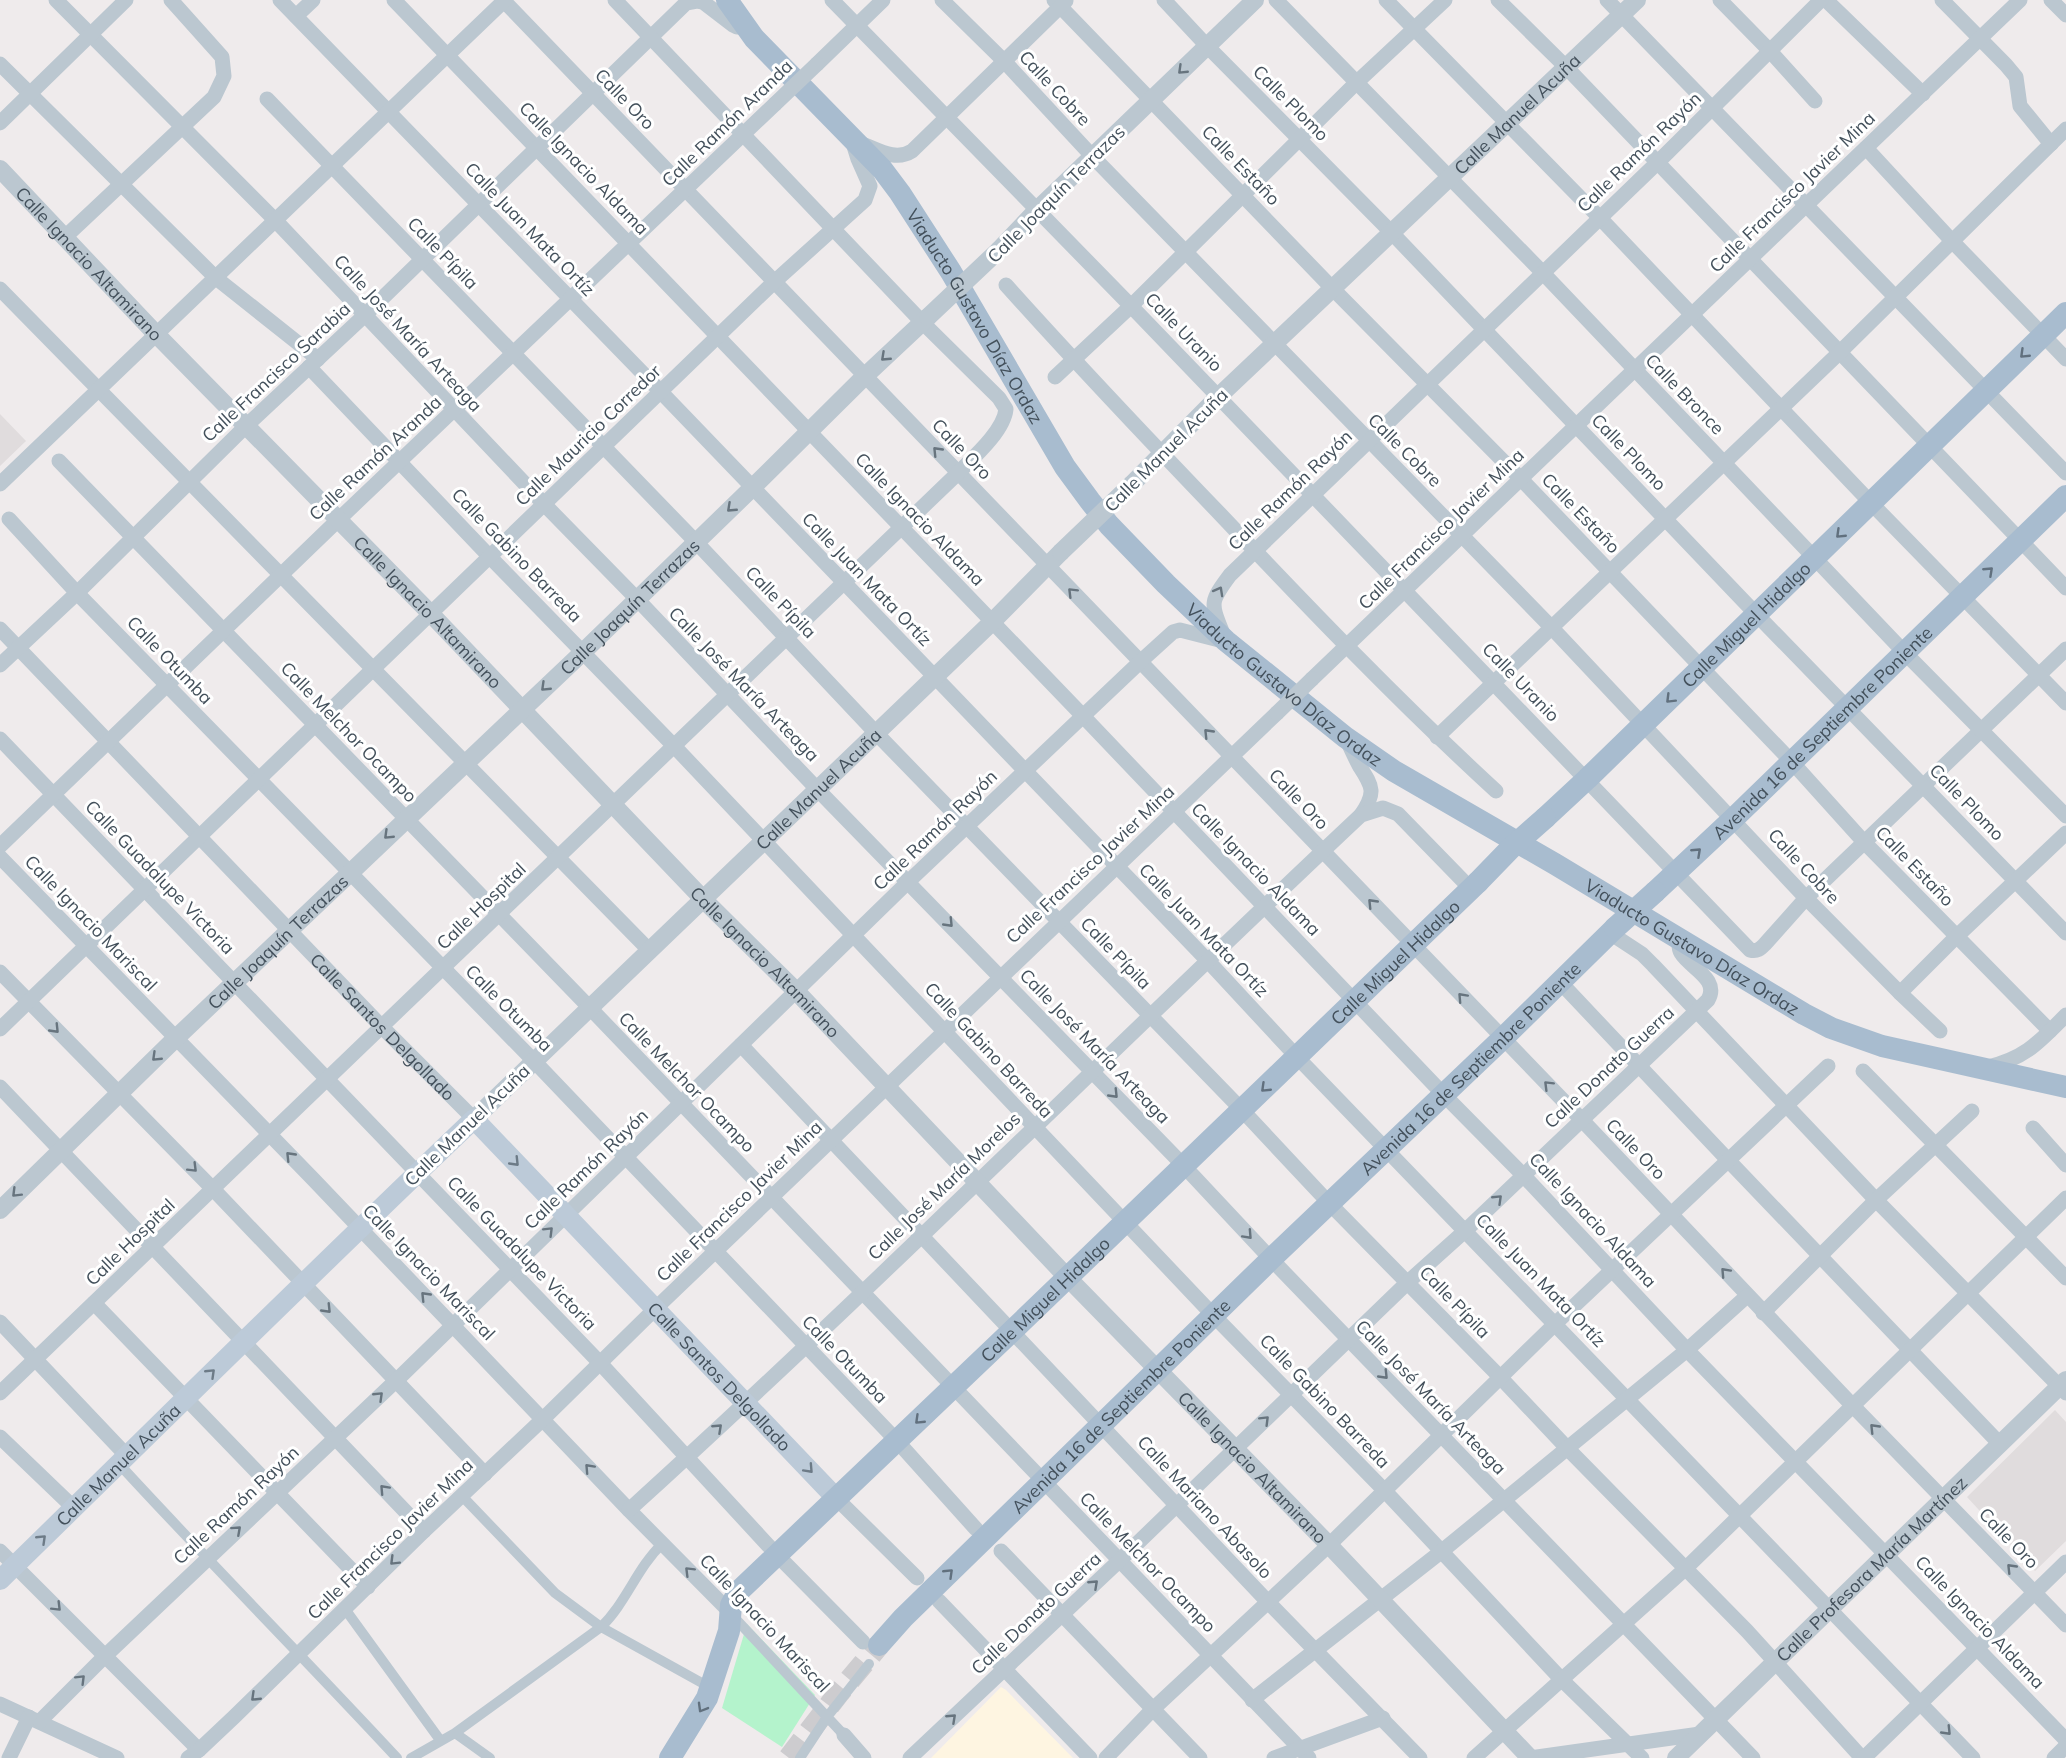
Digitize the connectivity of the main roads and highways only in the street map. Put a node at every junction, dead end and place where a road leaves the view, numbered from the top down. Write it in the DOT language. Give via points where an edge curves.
graph roads {
  1 [pos="727,0"];
  2 [pos="2066,313"];
  3 [pos="2066,496"];
  4 [pos="2066,1087"];
  5 [pos="474,1119"];
  6 [pos="836,1498"];
  7 [pos="0,1580"];
  8 [pos="870,1650"];
  9 [pos="670,1758"];
  1 -- 4 [label="main road, Viaducto Gustavo Díaz Ordaz" via="754,38 882,170 900,194 951,272 1065,467 1109,525 1226,641 1345,738 1394,771 1831,1028 1882,1046"];
  2 -- 6 [label="main road, Calle Miguel Hidalgo, one-way, bridge" via="1587,779"];
  8 -- 3 [label="main road, Avenida 16 de Septiembre Poniente, one-way, bridge"];
  5 -- 6 [label="main road, Calle Santos Delgollado, one-way"];
  7 -- 5 [label="main road, Calle Manuel Acuña, one-way"];
  6 -- 9 [label="main road, Calle Miguel Hidalgo, one-way" via="733,1599 729,1631 707,1698"];
}
